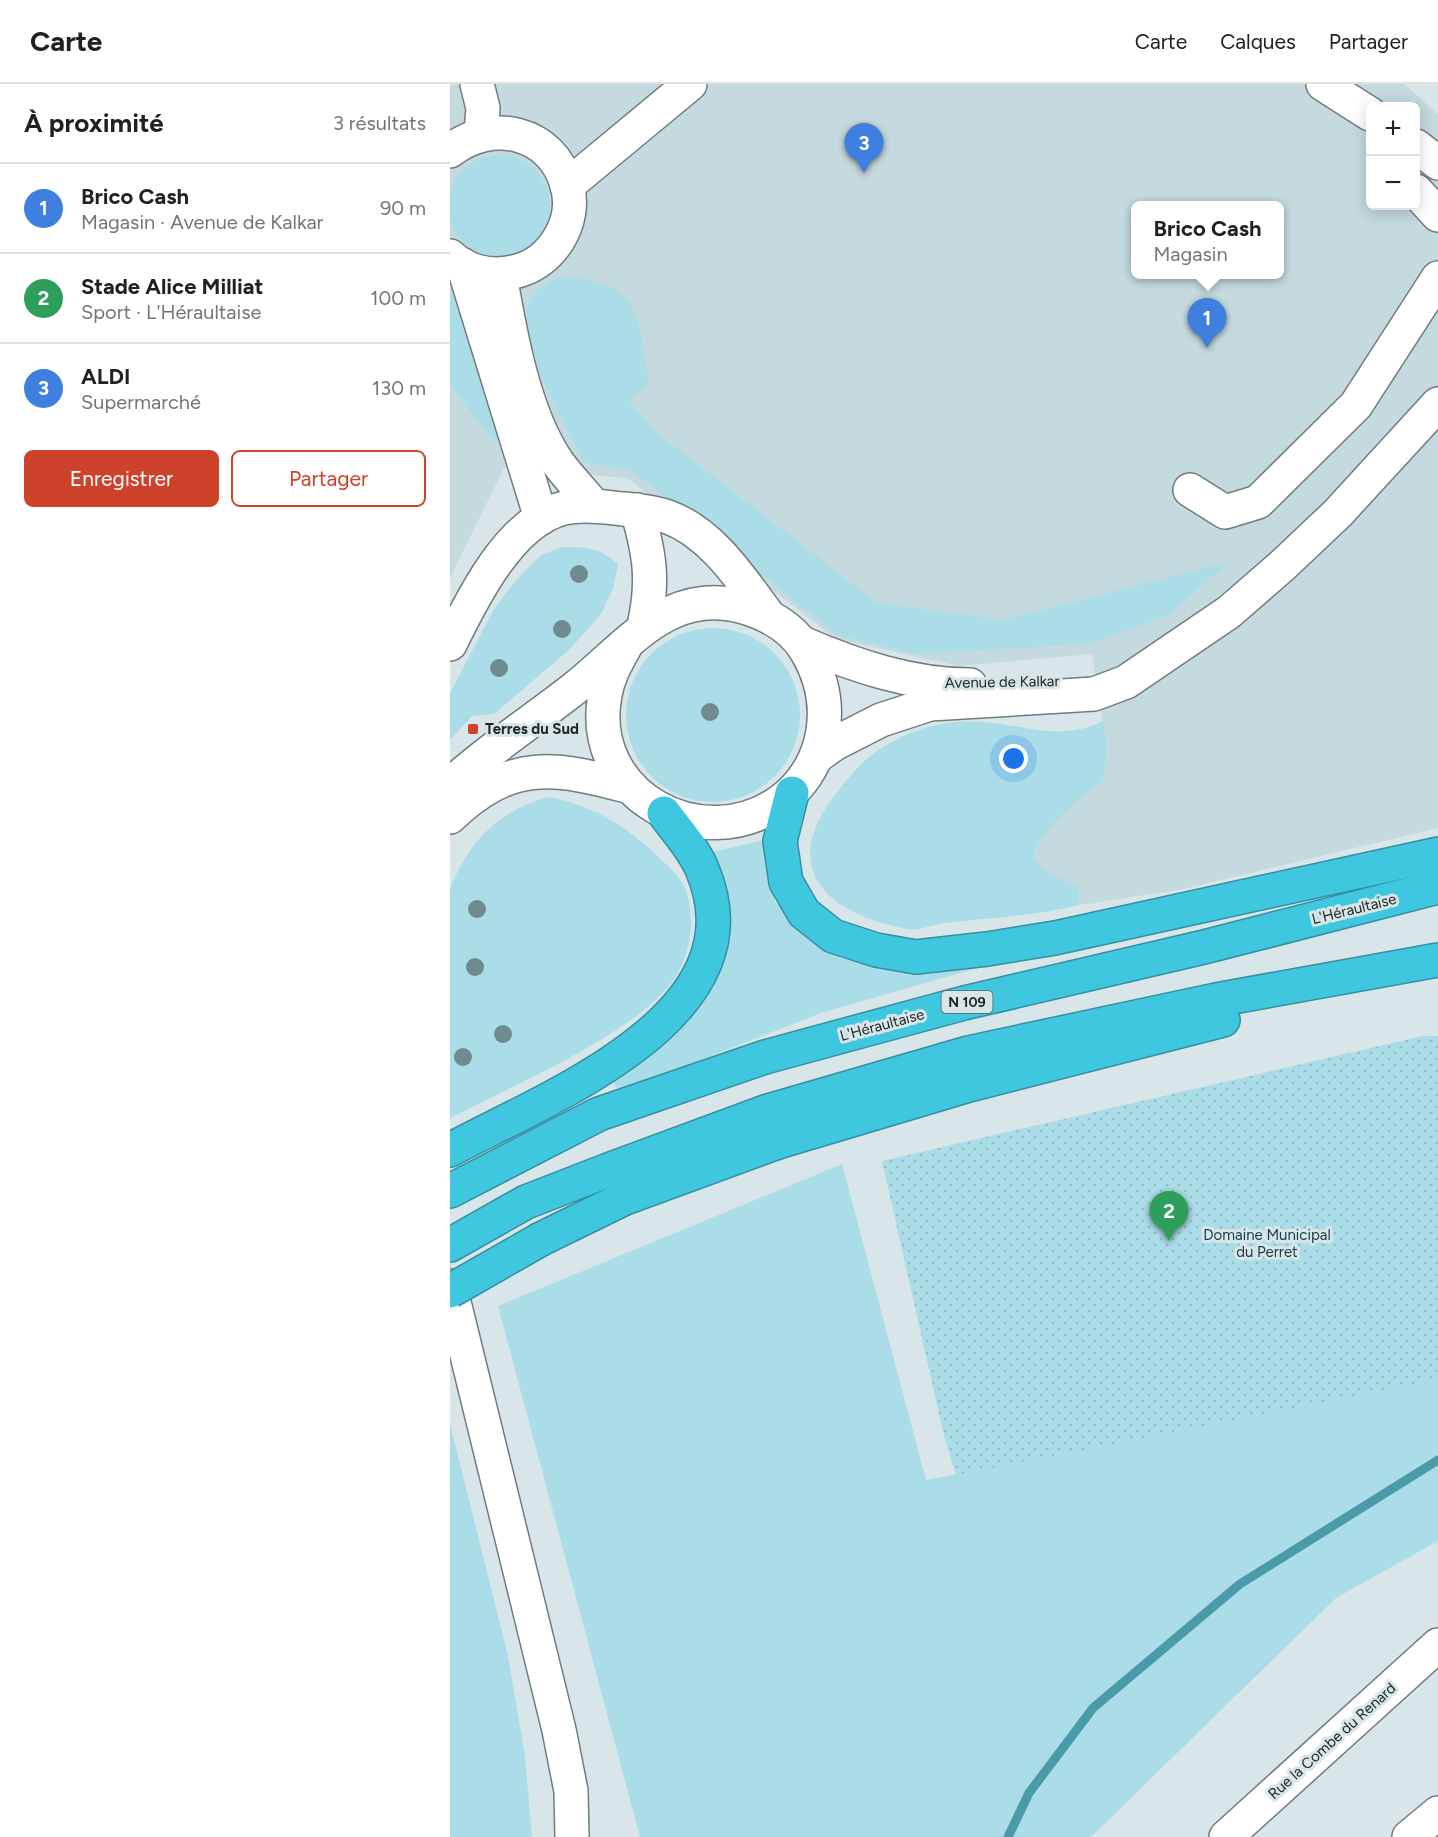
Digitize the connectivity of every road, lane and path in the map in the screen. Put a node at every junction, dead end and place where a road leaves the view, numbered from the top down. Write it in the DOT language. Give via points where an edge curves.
graph roads {
  1 [pos="477,84"];
  2 [pos="690,84"];
  3 [pos="1323,84"];
  4 [pos="1366,111"];
  5 [pos="481,133"];
  6 [pos="1420,149"];
  7 [pos="450,151"];
  8 [pos="1438,163"];
  9 [pos="567,186"];
  10 [pos="1420,195"];
  11 [pos="1438,215"];
  12 [pos="456,260"];
  13 [pos="500,275"];
  14 [pos="1438,278"];
  15 [pos="1438,404"];
  16 [pos="1190,490"];
  17 [pos="594,506"];
  18 [pos="637,510"];
  19 [pos="541,518"];
  20 [pos="768,615"];
  21 [pos="635,636"];
  22 [pos="802,643"];
  23 [pos="450,644"];
  24 [pos="1169,653"];
  25 [pos="816,758"];
  26 [pos="450,785"];
  27 [pos="631,787"];
  28 [pos="792,793"];
  29 [pos="664,813"];
  30 [pos="450,817"];
  31 [pos="1438,854"];
  32 [pos="1438,887"];
  33 [pos="1438,960"];
  34 [pos="1438,972"];
  35 [pos="450,1150"];
  36 [pos="450,1191"];
  37 [pos="450,1245"];
  38 [pos="450,1289"];
  39 [pos="1438,1645"];
  40 [pos="559,1730"];
  41 [pos="1438,1813"];
  42 [pos="548,1837"];
  43 [pos="572,1837"];
  44 [pos="1226,1837"];
  45 [pos="1409,1837"];
  1 -- 5 [label="street" via="483,108"];
  2 -- 9 [label="street"];
  3 -- 4 [label="street"];
  5 -- 7 [label="street"];
  5 -- 9 [label="street" via="509,132 535,142 555,160"];
  6 -- 8 [label="street"];
  9 -- 13 [label="street" via="568,213 559,240 544,258 523,270"];
  10 -- 11 [label="street"];
  12 -- 13 [label="street" via="476,272"];
  12 -- 19 [label="street"];
  13 -- 17 [label="street" via="512,340 539,426 558,464"];
  14 -- 16 [label="street" via="1356,405 1258,502 1225,512"];
  15 -- 24 [label="street, Avenue de Kalkar" via="1338,513 1283,565 1229,612"];
  17 -- 18 [label="street"];
  17 -- 19 [label="street" via="564,508"];
  18 -- 20 [label="street" via="669,518 703,538"];
  18 -- 21 [label="street" via="651,571 650,597"];
  19 -- 23 [label="street" via="511,543 482,581"];
  20 -- 21 [label="street" via="737,604 704,602 672,610"];
  20 -- 22 [label="street"];
  21 -- 26 [label="street"];
  21 -- 27 [label="street" via="611,671 604,697 604,729 613,760"];
  22 -- 24 [label="street, Avenue de Kalkar" via="857,665 958,685 1065,682 1123,669"];
  22 -- 25 [label="street" via="817,669 825,698 825,729"];
  24 -- 25 [label="street, Avenue de Kalkar" via="1126,682 1094,694 930,704 880,720"];
  25 -- 28 [label="street"];
  27 -- 29 [label="street"];
  27 -- 30 [label="street" via="550,771 507,777 471,797"];
  28 -- 29 [label="street" via="764,813 731,823 697,824"];
  28 -- 31 [label="highway" via="780,841 786,882 804,913 833,936 876,950 916,957 1055,938"];
  29 -- 35 [label="highway" via="702,868 711,897 707,963 684,1001 645,1039 603,1069"];
  32 -- 36 [label="highway, L'Héraultaise / N 109" via="1204,947 964,1002 765,1057 599,1114"];
  33 -- 37 [label="highway" via="1216,1000 968,1053 768,1111 526,1202"];
  34 -- 38 [label="highway, bridge" via="1217,1022 969,1085 778,1142 625,1198"];
  38 -- 40 [label="street"];
  39 -- 44 [label="street, Rue la Combe du Renard"];
  40 -- 42 [label="street"];
  40 -- 43 [label="street" via="571,1791"];
  41 -- 45 [label="street"];
}
